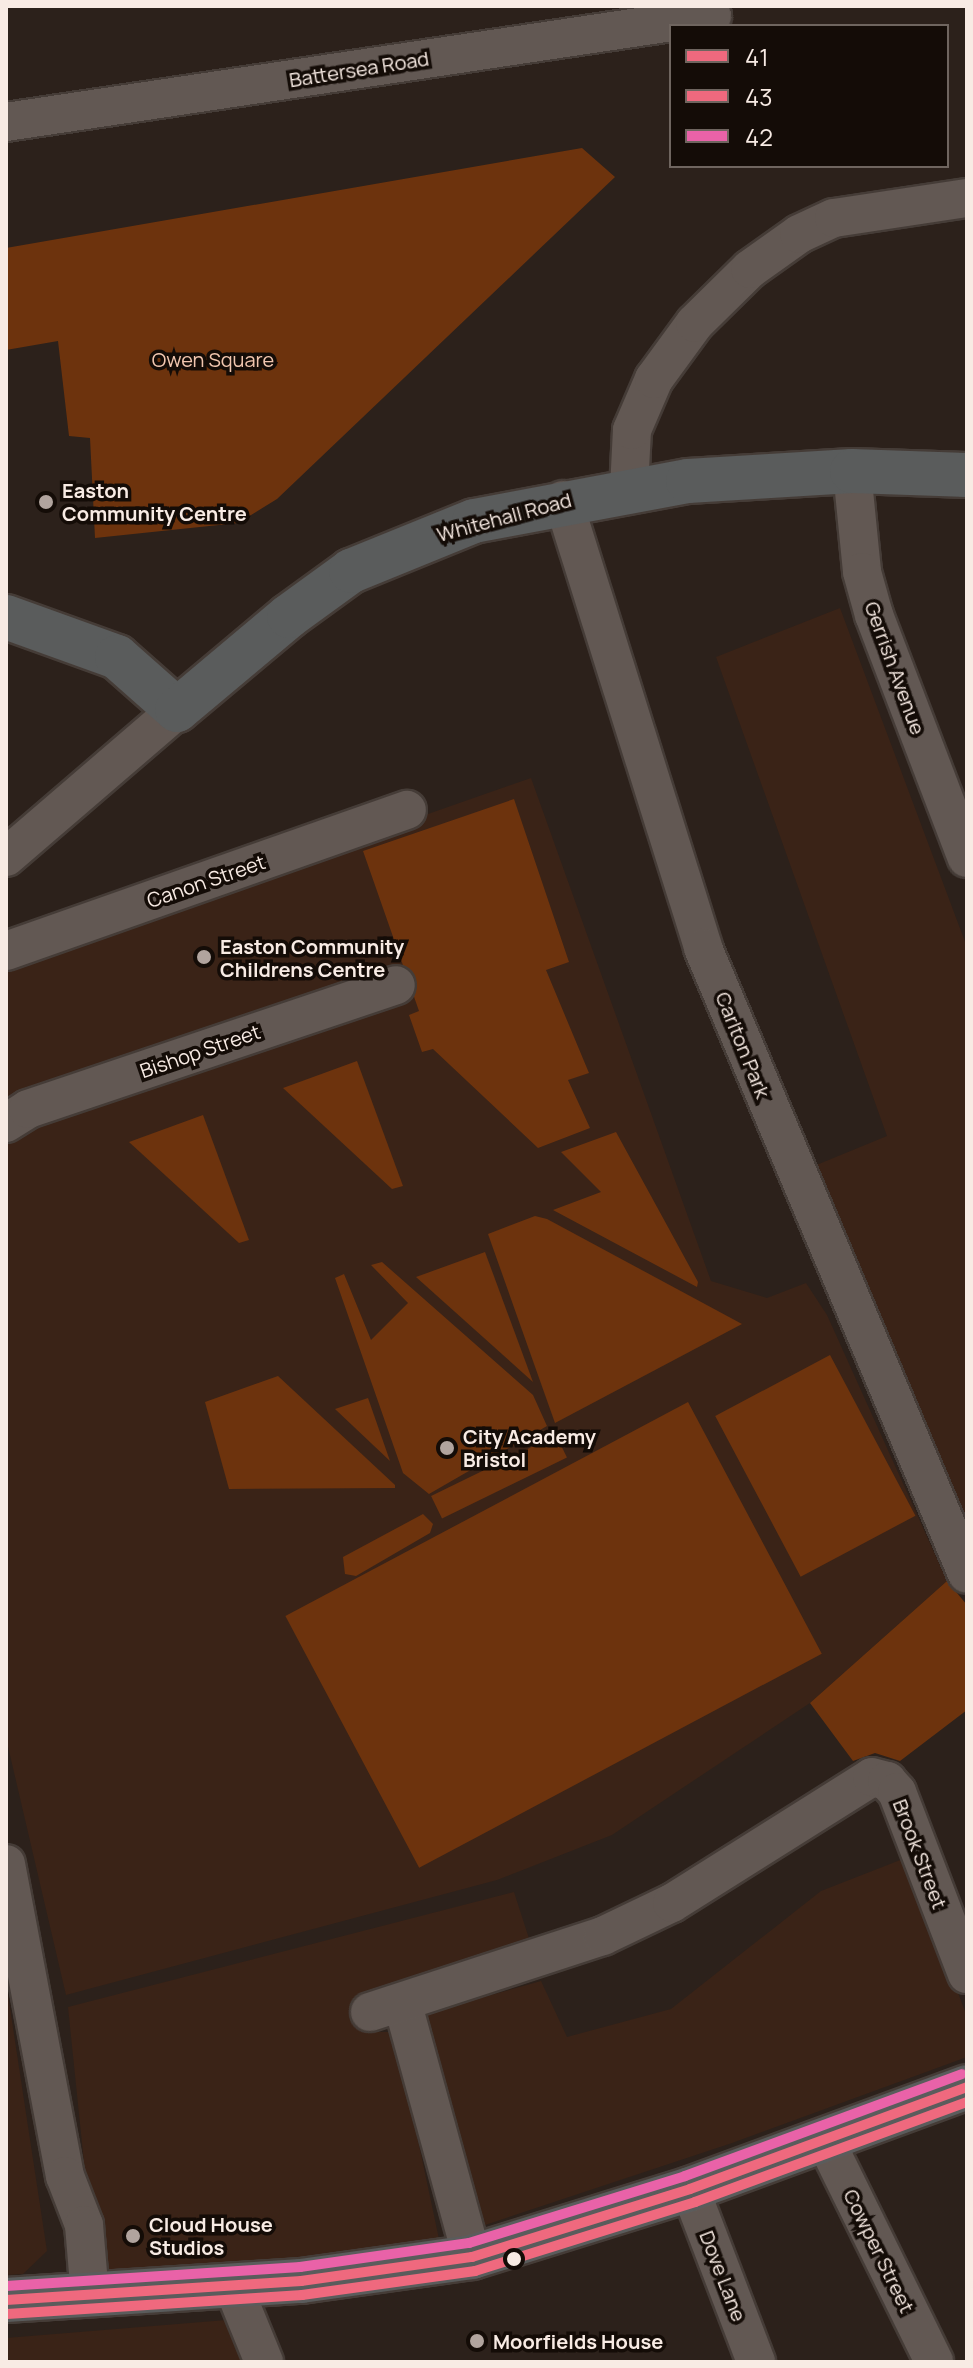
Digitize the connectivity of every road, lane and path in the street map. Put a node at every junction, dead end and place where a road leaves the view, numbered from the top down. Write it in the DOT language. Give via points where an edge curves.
graph roads {
  1 [pos="712,16"];
  2 [pos="6,122"];
  3 [pos="967,198"];
  4 [pos="852,471"];
  5 [pos="967,475"];
  6 [pos="629,489"];
  7 [pos="563,500"];
  8 [pos="6,617"];
  9 [pos="177,710"];
  10 [pos="407,810"];
  11 [pos="959,810"];
  12 [pos="6,857"];
  13 [pos="967,858"];
  14 [pos="6,951"];
  15 [pos="396,985"];
  16 [pos="6,1123"];
  17 [pos="967,1574"];
  18 [pos="6,1864"];
  19 [pos="967,1974"];
  20 [pos="967,2087"];
  21 [pos="825,2140"];
  22 [pos="690,2189"];
  23 [pos="472,2257"];
  24 [pos="233,2286"];
  25 [pos="77,2298"];
  26 [pos="6,2300"];
  27 [pos="264,2362"];
  28 [pos="756,2362"];
  29 [pos="934,2362"];
  1 -- 2 [label="street, Battersea Road"];
  3 -- 6 [label="street" via="834,218 799,234 750,269 695,323 654,379 632,430"];
  4 -- 5 [label="main road, Whitehall Road"];
  4 -- 6 [label="main road, Whitehall Road"];
  4 -- 11 [label="street, Gerrish Avenue" via="862,572 874,615"];
  6 -- 7 [label="main road, Whitehall Road"];
  7 -- 9 [label="main road, Whitehall Road" via="474,521 351,571"];
  7 -- 17 [label="street, Carlton Park" via="703,948"];
  8 -- 9 [label="main road" via="117,657"];
  9 -- 12 [label="street, Whitehall Road"];
  10 -- 14 [label="street, Canon Street" via="136,920"];
  11 -- 13 [label="street, Gerrish Avenue"];
  15 -- 16 [label="street, Bishop Street" via="28,1109"];
  18 -- 25 [label="street" via="65,2176 84,2225"];
  19 -- 23 [label="street, Brook Street" via="897,1792 887,1781 872,1777 672,1903 603,1936 387,2008"];
  20 -- 21 [label="main road"];
  21 -- 22 [label="main road"];
  21 -- 29 [label="street, Cowper Street"];
  22 -- 23 [label="main road"];
  22 -- 28 [label="street, Dove Lane"];
  23 -- 24 [label="main road"];
  24 -- 25 [label="main road"];
  24 -- 27 [label="street"];
  25 -- 26 [label="main road"];
}
